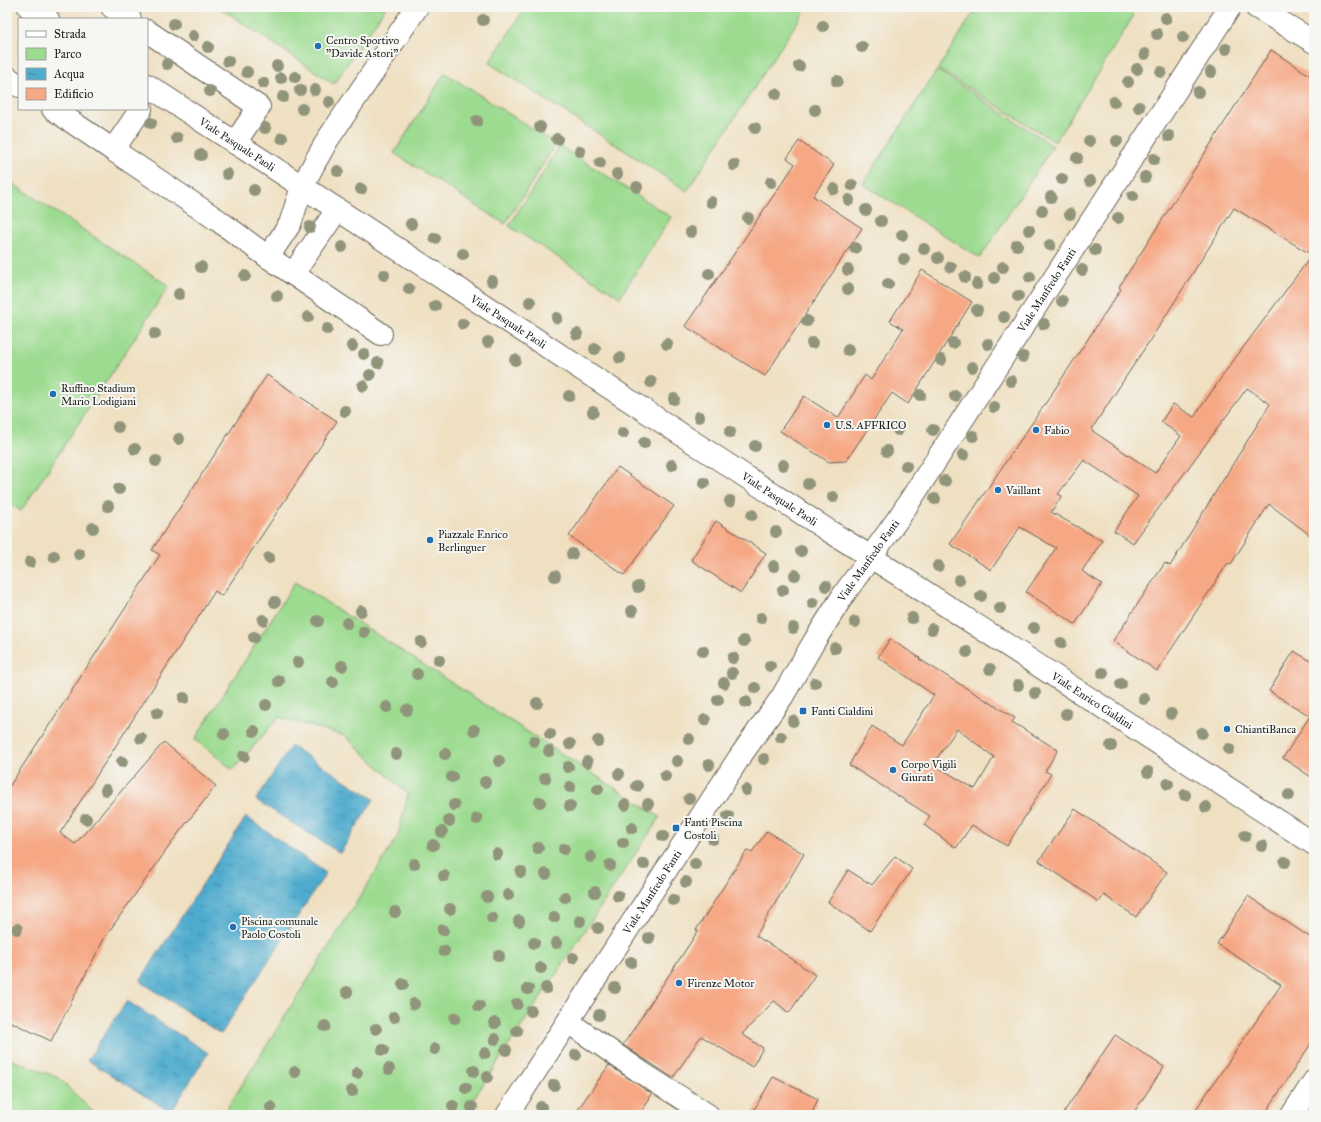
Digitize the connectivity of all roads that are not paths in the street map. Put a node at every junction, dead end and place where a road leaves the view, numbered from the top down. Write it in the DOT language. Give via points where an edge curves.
graph roads {
  1 [pos="29,7"];
  2 [pos="112,7"];
  3 [pos="417,7"];
  4 [pos="1230,7"];
  5 [pos="1256,7"];
  6 [pos="46,18"];
  7 [pos="128,18"];
  8 [pos="148,32"];
  9 [pos="1314,42"];
  10 [pos="7,78"];
  11 [pos="18,85"];
  12 [pos="149,92"];
  13 [pos="54,110"];
  14 [pos="140,110"];
  15 [pos="235,143"];
  16 [pos="113,150"];
  17 [pos="302,187"];
  18 [pos="336,210"];
  19 [pos="268,258"];
  20 [pos="293,274"];
  21 [pos="381,334"];
  22 [pos="872,557"];
  23 [pos="1314,844"];
  24 [pos="568,1022"];
  25 [pos="1314,1081"];
  26 [pos="507,1115"];
  27 [pos="708,1115"];
  28 [pos="1292,1115"];
  1 -- 6 [label="street"];
  2 -- 7 [label="street"];
  3 -- 17 [label="street" via="328,139"];
  4 -- 22 [label="street, Viale Manfredo Fanti"];
  5 -- 9 [label="street"];
  8 -- 15 [label="street" via="259,107"];
  10 -- 11 [label="street"];
  12 -- 15 [label="street, Viale Pasquale Paoli"];
  13 -- 16 [label="street"];
  14 -- 16 [label="street"];
  15 -- 17 [label="street, Viale Pasquale Paoli"];
  16 -- 19 [label="street" via="219,221"];
  17 -- 18 [label="street, Viale Pasquale Paoli"];
  17 -- 19 [label="street" via="290,224"];
  18 -- 20 [label="street"];
  18 -- 22 [label="street, Viale Pasquale Paoli"];
  19 -- 20 [label="street"];
  20 -- 21 [label="street"];
  22 -- 23 [label="street, Viale Enrico Cialdini"];
  22 -- 24 [label="street, Viale Manfredo Fanti" via="844,594 782,697 739,758"];
  24 -- 26 [label="street, Viale Manfredo Fanti"];
  24 -- 27 [label="street"];
  25 -- 28 [label="street"];
}
